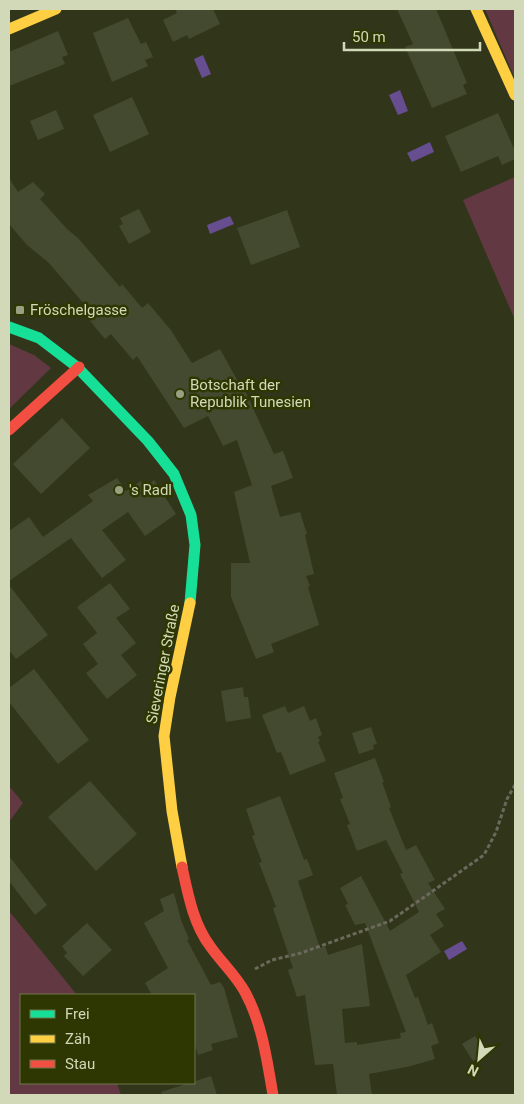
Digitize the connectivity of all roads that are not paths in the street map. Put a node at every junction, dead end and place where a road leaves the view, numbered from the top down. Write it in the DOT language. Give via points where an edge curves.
graph roads {
  1 [pos="56,9"];
  2 [pos="476,9"];
  3 [pos="9,29"];
  4 [pos="515,96"];
  5 [pos="9,327"];
  6 [pos="79,367"];
  7 [pos="9,430"];
  8 [pos="273,1095"];
  1 -- 3 [label="main road"];
  2 -- 4 [label="main road"];
  5 -- 6 [label="main road, Sieveringer Straße" via="40,339"];
  6 -- 7 [label="main road"];
  6 -- 8 [label="main road, Sieveringer Straße" via="160,456 180,485 192,523 195,569 190,613 164,729 168,782 196,923 212,950 237,979 256,1015"];
}
